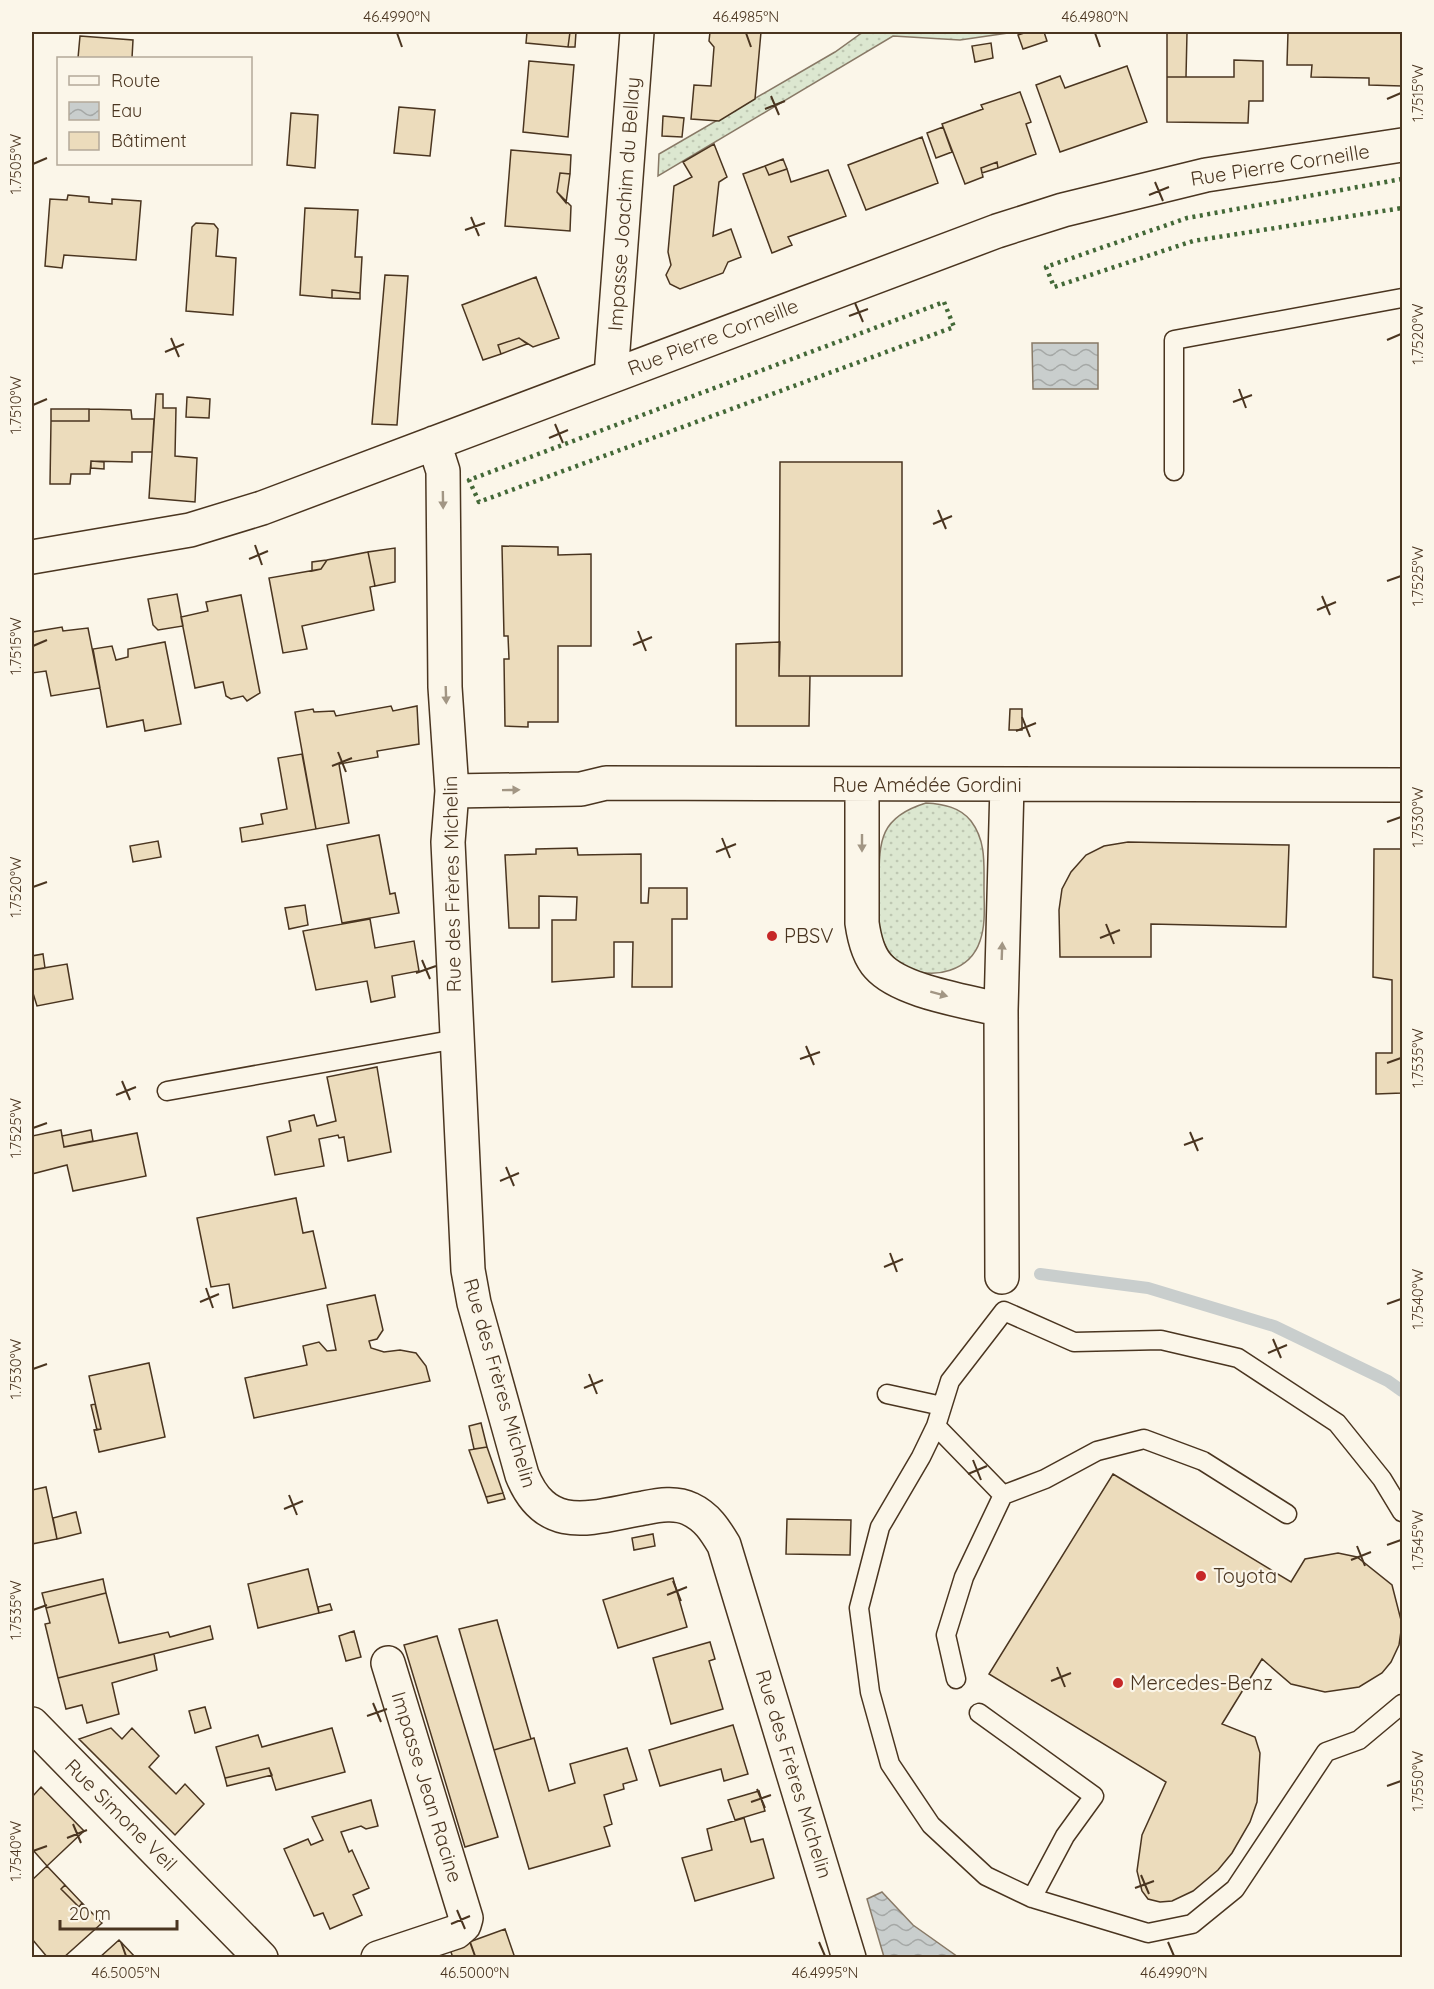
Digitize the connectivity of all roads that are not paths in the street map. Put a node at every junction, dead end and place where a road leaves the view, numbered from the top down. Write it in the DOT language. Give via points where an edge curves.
graph roads {
  1 [pos="637,32"];
  2 [pos="1402,145"];
  3 [pos="1402,298"];
  4 [pos="611,376"];
  5 [pos="434,443"];
  6 [pos="1174,471"];
  7 [pos="32,557"];
  8 [pos="862,784"];
  9 [pos="1007,785"];
  10 [pos="1402,785"];
  11 [pos="452,791"];
  12 [pos="1001,1010"];
  13 [pos="457,1039"];
  14 [pos="167,1091"];
  15 [pos="1002,1277"];
  16 [pos="1004,1311"];
  17 [pos="887,1394"];
  18 [pos="942,1406"];
  19 [pos="936,1426"];
  20 [pos="1004,1495"];
  21 [pos="1402,1512"];
  22 [pos="1287,1514"];
  23 [pos="388,1663"];
  24 [pos="956,1679"];
  25 [pos="1402,1704"];
  26 [pos="979,1713"];
  27 [pos="32,1724"];
  28 [pos="1032,1898"];
  29 [pos="261,1958"];
  30 [pos="378,1958"];
  31 [pos="849,1958"];
  1 -- 4 [label="street, Impasse Joachim du Bellay"];
  2 -- 4 [label="street, Rue Pierre Corneille" via="1206,175 1063,210 997,231"];
  3 -- 6 [label="lane" via="1174,340"];
  4 -- 5 [label="street, Rue Pierre Corneille"];
  5 -- 7 [label="street, Rue Pierre Corneille" via="262,508 190,530"];
  5 -- 11 [label="street, Rue des Frères Michelin, one-way" via="443,471 445,687"];
  8 -- 9 [label="street, Rue Amédée Gordini"];
  11 -- 8 [label="street, Rue Amédée Gordini, one-way" via="580,789 606,783"];
  8 -- 12 [label="street, one-way" via="862,923 865,942 878,966 899,981"];
  9 -- 10 [label="street, Rue Amédée Gordini"];
  12 -- 9 [label="street, one-way"];
  11 -- 13 [label="street, Rue des Frères Michelin" via="448,842"];
  12 -- 15 [label="street"];
  13 -- 14 [label="lane"];
  13 -- 31 [label="street, Rue des Frères Michelin" via="468,1270 530,1495 543,1509 561,1517 589,1518 671,1504 689,1508 710,1522 724,1545"];
  15 -- 16 [label="lane"];
  16 -- 18 [label="lane" via="950,1381"];
  16 -- 21 [label="lane" via="1074,1342 1161,1340 1238,1358 1337,1423 1382,1479"];
  17 -- 18 [label="lane"];
  18 -- 19 [label="lane"];
  19 -- 20 [label="lane"];
  19 -- 28 [label="lane" via="880,1527 859,1608 870,1692 890,1764 931,1825 986,1876"];
  20 -- 22 [label="lane" via="1045,1479 1097,1451 1144,1439 1203,1461"];
  20 -- 24 [label="lane" via="964,1577 945,1635"];
  23 -- 30 [label="street, Impasse Jean Racine" via="466,1918 456,1932"];
  25 -- 28 [label="lane" via="1359,1740 1326,1752 1235,1889 1192,1924 1148,1933"];
  26 -- 28 [label="lane" via="1094,1796 1065,1836"];
  27 -- 29 [label="street, Rue Simone Veil"];
}
